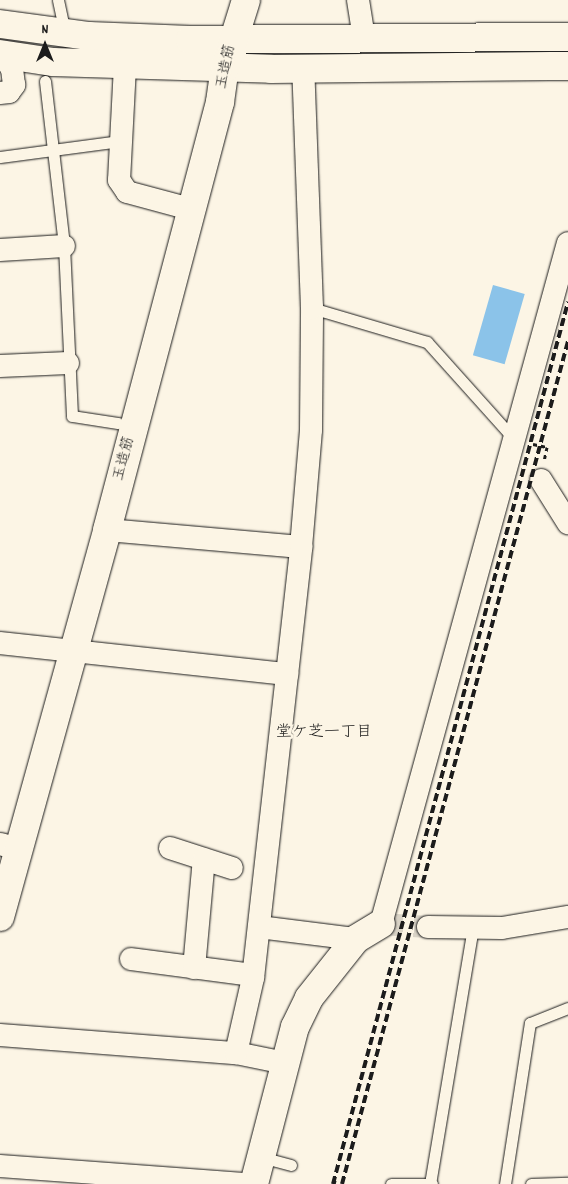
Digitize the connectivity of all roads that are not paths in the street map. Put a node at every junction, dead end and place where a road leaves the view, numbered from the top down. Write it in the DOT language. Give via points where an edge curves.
graph roads {
  1 [pos="58,0"];
  2 [pos="246,0"];
  3 [pos="358,0"];
  4 [pos="0,24"];
  5 [pos="65,33"];
  6 [pos="233,37"];
  7 [pos="364,37"];
  8 [pos="568,37"];
  9 [pos="2,54"];
  10 [pos="125,66"];
  11 [pos="568,66"];
  12 [pos="225,68"];
  13 [pos="302,68"];
  14 [pos="45,81"];
  15 [pos="0,93"];
  16 [pos="120,141"];
  17 [pos="52,150"];
  18 [pos="0,157"];
  19 [pos="190,209"];
  20 [pos="568,243"];
  21 [pos="64,246"];
  22 [pos="0,250"];
  23 [pos="312,308"];
  24 [pos="68,363"];
  25 [pos="0,366"];
  26 [pos="118,423"];
  27 [pos="514,438"];
  28 [pos="541,480"];
  29 [pos="568,524"];
  30 [pos="107,530"];
  31 [pos="302,547"];
  32 [pos="0,643"];
  33 [pos="74,649"];
  34 [pos="287,674"];
  35 [pos="9,847"];
  36 [pos="170,848"];
  37 [pos="204,859"];
  38 [pos="232,868"];
  39 [pos="0,917"];
  40 [pos="568,917"];
  41 [pos="381,924"];
  42 [pos="259,927"];
  43 [pos="428,927"];
  44 [pos="473,928"];
  45 [pos="356,939"];
  46 [pos="131,959"];
  47 [pos="194,968"];
  48 [pos="253,975"];
  49 [pos="568,1008"];
  50 [pos="0,1035"];
  51 [pos="236,1053"];
  52 [pos="285,1063"];
  53 [pos="260,1157"];
  54 [pos="290,1165"];
  55 [pos="0,1166"];
  56 [pos="562,1183"];
  57 [pos="243,1184"];
  58 [pos="254,1184"];
  59 [pos="391,1184"];
  60 [pos="430,1184"];
  61 [pos="505,1184"];
  62 [pos="531,1184"];
  1 -- 5 [label="lane"];
  2 -- 6 [label="street, 玉造筋"];
  3 -- 7 [label="street"];
  4 -- 5 [label="street"];
  5 -- 6 [label="street" via="190,40"];
  6 -- 7 [label="street"];
  6 -- 12 [label="street, 玉造筋"];
  7 -- 8 [label="street"];
  9 -- 10 [label="street" via="53,62"];
  9 -- 15 [label="street" via="12,69 14,86 9,92"];
  10 -- 12 [label="street"];
  10 -- 16 [label="street"];
  11 -- 13 [label="street"];
  12 -- 13 [label="street"];
  12 -- 19 [label="street, 玉造筋" via="220,102"];
  13 -- 23 [label="street"];
  14 -- 17 [label="lane"];
  16 -- 17 [label="lane"];
  16 -- 19 [label="street" via="119,180 123,189"];
  17 -- 18 [label="lane"];
  17 -- 21 [label="lane"];
  19 -- 30 [label="street, 玉造筋"];
  20 -- 27 [label="street"];
  21 -- 22 [label="street"];
  21 -- 24 [label="lane"];
  23 -- 27 [label="lane" via="427,342"];
  23 -- 31 [label="street" via="311,430"];
  24 -- 25 [label="street"];
  24 -- 26 [label="lane" via="72,416"];
  27 -- 41 [label="street"];
  28 -- 29 [label="street"];
  30 -- 31 [label="street"];
  30 -- 33 [label="street, 玉造筋"];
  31 -- 34 [label="street"];
  32 -- 33 [label="street"];
  33 -- 34 [label="street"];
  33 -- 35 [label="street, 玉造筋"];
  34 -- 42 [label="street"];
  35 -- 39 [label="street, 玉造筋"];
  36 -- 37 [label="street"];
  37 -- 38 [label="street"];
  37 -- 47 [label="street"];
  40 -- 44 [label="street" via="502,928"];
  41 -- 45 [label="street"];
  42 -- 45 [label="street"];
  42 -- 48 [label="street"];
  43 -- 44 [label="street"];
  44 -- 60 [label="lane"];
  45 -- 52 [label="street" via="309,998 295,1027"];
  46 -- 47 [label="street"];
  47 -- 48 [label="street"];
  48 -- 51 [label="street"];
  49 -- 61 [label="lane" via="530,1023"];
  50 -- 51 [label="street"];
  51 -- 52 [label="street"];
  52 -- 53 [label="street"];
  53 -- 54 [label="lane"];
  53 -- 58 [label="street"];
  55 -- 57 [label="street"];
  56 -- 62 [label="lane"];
  59 -- 60 [label="lane"];
}
